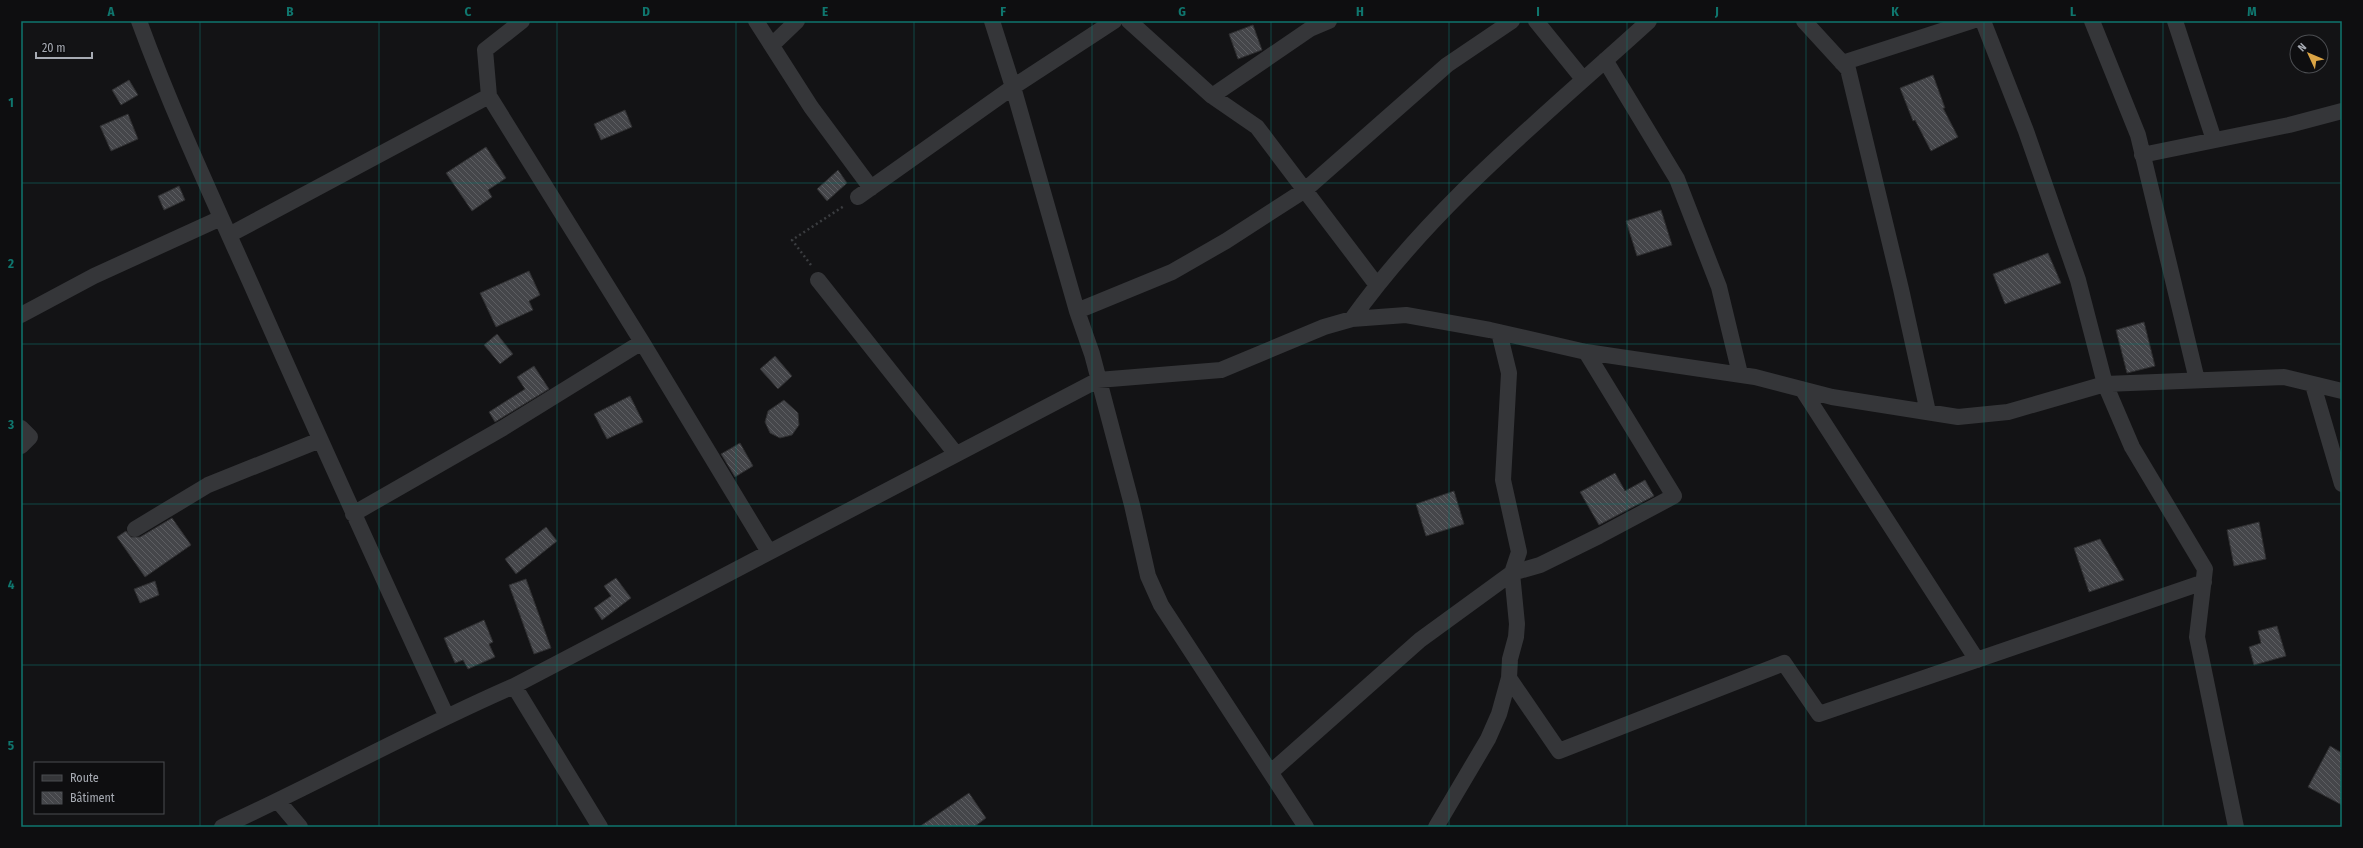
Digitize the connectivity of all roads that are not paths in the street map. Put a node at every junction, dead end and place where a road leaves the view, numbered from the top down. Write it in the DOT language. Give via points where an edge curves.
graph roads {
  1 [pos="139,21"];
  2 [pos="522,21"];
  3 [pos="756,21"];
  4 [pos="797,21"];
  5 [pos="992,21"];
  6 [pos="1114,21"];
  7 [pos="1129,21"];
  8 [pos="1329,21"];
  9 [pos="1512,21"];
  10 [pos="1536,21"];
  11 [pos="1804,21"];
  12 [pos="1984,21"];
  13 [pos="2092,21"];
  14 [pos="2175,21"];
  15 [pos="1962,22"];
  16 [pos="1639,24"];
  17 [pos="772,45"];
  18 [pos="1605,60"];
  19 [pos="1842,63"];
  20 [pos="1584,79"];
  21 [pos="1013,87"];
  22 [pos="489,96"];
  23 [pos="1212,96"];
  24 [pos="2342,111"];
  25 [pos="2214,140"];
  26 [pos="2142,155"];
  27 [pos="871,188"];
  28 [pos="1305,190"];
  29 [pos="858,197"];
  30 [pos="221,218"];
  31 [pos="229,235"];
  32 [pos="818,280"];
  33 [pos="1376,284"];
  34 [pos="1077,311"];
  35 [pos="21,315"];
  36 [pos="1352,319"];
  37 [pos="1499,332"];
  38 [pos="642,342"];
  39 [pos="1586,352"];
  40 [pos="1740,374"];
  41 [pos="1098,380"];
  42 [pos="2197,380"];
  43 [pos="2105,384"];
  44 [pos="2313,385"];
  45 [pos="1802,389"];
  46 [pos="2342,392"];
  47 [pos="1928,412"];
  48 [pos="21,428"];
  49 [pos="320,440"];
  50 [pos="21,446"];
  51 [pos="956,454"];
  52 [pos="2342,484"];
  53 [pos="353,514"];
  54 [pos="135,529"];
  55 [pos="769,552"];
  56 [pos="1512,573"];
  57 [pos="2204,582"];
  58 [pos="1977,660"];
  59 [pos="1509,678"];
  60 [pos="514,686"];
  61 [pos="446,715"];
  62 [pos="1271,772"];
  63 [pos="278,801"];
  64 [pos="222,827"];
  65 [pos="300,827"];
  66 [pos="600,827"];
  67 [pos="1306,827"];
  68 [pos="1436,827"];
  69 [pos="2236,827"];
  1 -- 30 [label="street" via="161,80"];
  2 -- 22 [label="street" via="485,50"];
  3 -- 17 [label="street"];
  4 -- 17 [label="street"];
  5 -- 21 [label="street"];
  6 -- 21 [label="street"];
  7 -- 23 [label="street"];
  8 -- 23 [label="street" via="1310,29"];
  9 -- 28 [label="street" via="1447,65"];
  10 -- 20 [label="street"];
  11 -- 19 [label="street"];
  12 -- 43 [label="street" via="2026,131 2075,273"];
  13 -- 26 [label="street" via="2138,136"];
  14 -- 25 [label="street"];
  15 -- 19 [label="street"];
  16 -- 18 [label="street"];
  17 -- 27 [label="street" via="811,107"];
  18 -- 20 [label="street"];
  18 -- 40 [label="street" via="1677,179 1719,287"];
  19 -- 47 [label="street" via="1848,69"];
  20 -- 33 [label="street" via="1481,173"];
  21 -- 27 [label="street"];
  21 -- 34 [label="street"];
  22 -- 31 [label="street"];
  22 -- 38 [label="street"];
  23 -- 28 [label="street" via="1257,127"];
  24 -- 25 [label="street"];
  25 -- 26 [label="street"];
  26 -- 42 [label="street"];
  27 -- 29 [label="street"];
  28 -- 33 [label="street"];
  28 -- 34 [label="street" via="1172,272"];
  30 -- 31 [label="street"];
  30 -- 35 [label="street" via="94,276"];
  31 -- 49 [label="street"];
  32 -- 51 [label="street"];
  33 -- 36 [label="street"];
  34 -- 41 [label="street"];
  36 -- 37 [label="street" via="1406,315"];
  36 -- 41 [label="street" via="1324,326 1221,370"];
  37 -- 39 [label="street"];
  37 -- 56 [label="street" via="1509,373 1503,480 1519,552"];
  38 -- 53 [label="street" via="503,428"];
  38 -- 55 [label="street"];
  39 -- 40 [label="street"];
  39 -- 56 [label="street" via="1674,496 1540,565"];
  40 -- 45 [label="street"];
  41 -- 51 [label="street"];
  41 -- 62 [label="street" via="1132,505 1148,576 1161,605"];
  42 -- 43 [label="street"];
  42 -- 44 [label="street" via="2284,377"];
  43 -- 47 [label="street" via="2008,412 1958,417"];
  43 -- 57 [label="street" via="2132,447 2205,570"];
  44 -- 46 [label="street"];
  44 -- 52 [label="street"];
  45 -- 47 [label="street" via="1832,397"];
  45 -- 58 [label="street"];
  48 -- 50 [label="street" via="30,437"];
  49 -- 53 [label="street"];
  49 -- 54 [label="street" via="208,485"];
  51 -- 55 [label="street"];
  53 -- 61 [label="street"];
  55 -- 60 [label="street"];
  56 -- 59 [label="street" via="1517,624"];
  56 -- 62 [label="street" via="1420,640"];
  57 -- 58 [label="street"];
  57 -- 69 [label="street" via="2197,637"];
  58 -- 59 [label="street" via="1820,714 1784,663 1559,751"];
  59 -- 68 [label="street" via="1499,714 1488,739"];
  60 -- 61 [label="street"];
  60 -- 66 [label="street"];
  61 -- 63 [label="street"];
  62 -- 67 [label="street"];
  63 -- 64 [label="street"];
  63 -- 65 [label="street"];
}
